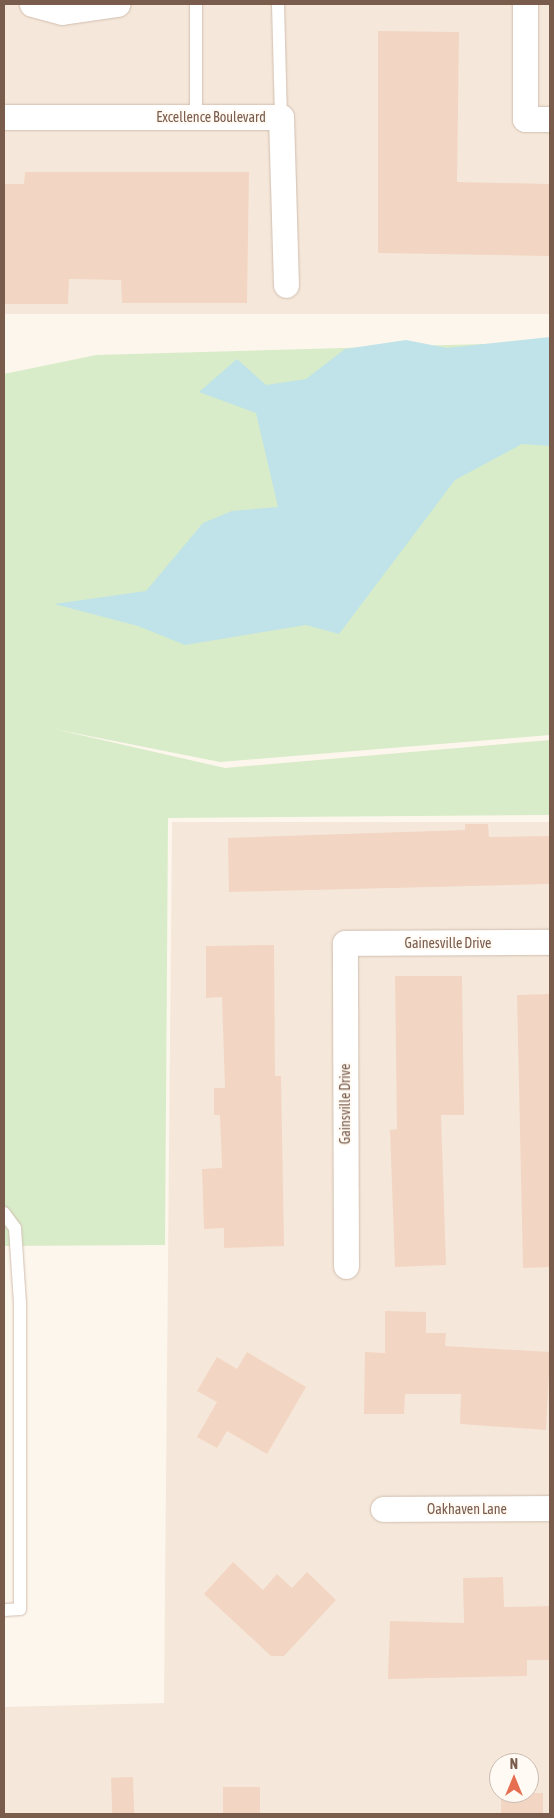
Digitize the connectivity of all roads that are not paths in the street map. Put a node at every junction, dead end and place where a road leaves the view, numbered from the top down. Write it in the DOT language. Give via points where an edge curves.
graph roads {
  1 [pos="32,4"];
  2 [pos="117,4"];
  3 [pos="196,4"];
  4 [pos="278,4"];
  5 [pos="526,4"];
  6 [pos="4,117"];
  7 [pos="196,117"];
  8 [pos="280,117"];
  9 [pos="550,119"];
  10 [pos="286,285"];
  11 [pos="550,942"];
  12 [pos="345,943"];
  13 [pos="4,1212"];
  14 [pos="346,1266"];
  15 [pos="550,1508"];
  16 [pos="383,1509"];
  17 [pos="4,1610"];
  1 -- 2 [label="street" via="62,12"];
  3 -- 7 [label="lane"];
  4 -- 8 [label="lane"];
  5 -- 9 [label="street" via="526,119"];
  6 -- 7 [label="street, Excellence Boulevard"];
  7 -- 8 [label="street, Excellence Boulevard"];
  8 -- 10 [label="street, Excellence Boulevard"];
  11 -- 12 [label="street, Gainesville Drive"];
  12 -- 14 [label="street, Gainsville Drive"];
  13 -- 17 [label="lane" via="15,1228 18,1269 20,1609"];
  15 -- 16 [label="street, Oakhaven Lane"];
}
